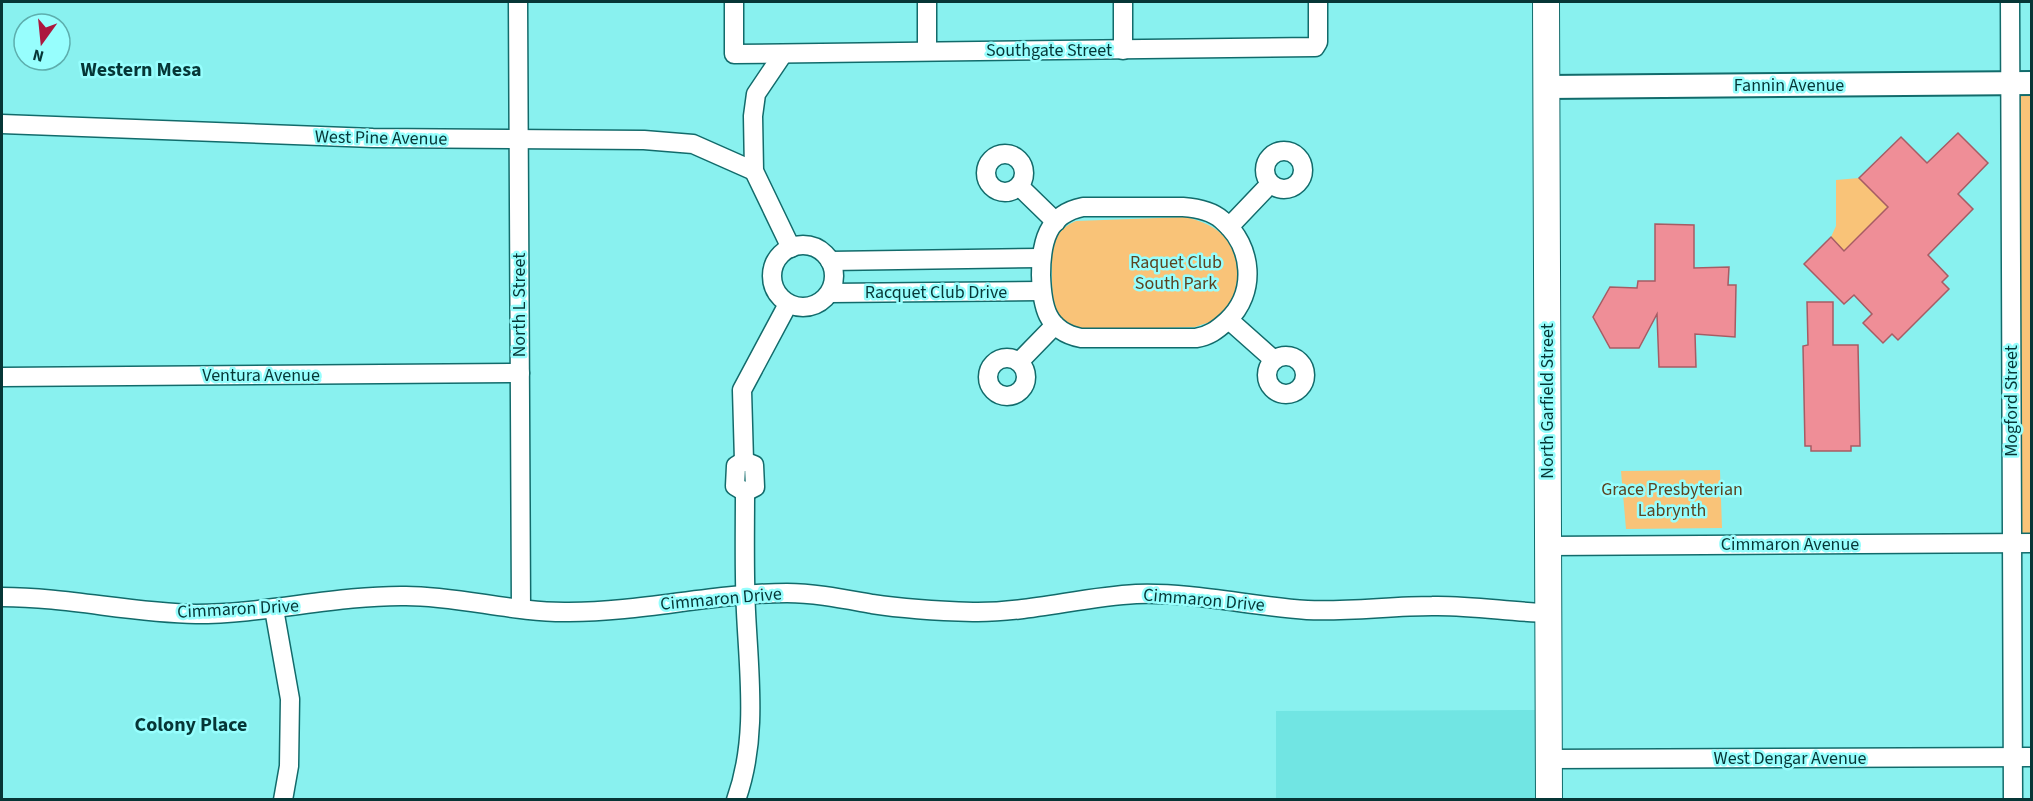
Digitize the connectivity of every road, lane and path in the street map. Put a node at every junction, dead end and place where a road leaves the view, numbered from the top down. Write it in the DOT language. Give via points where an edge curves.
graph roads {
  1 [pos="518,2"];
  2 [pos="734,2"];
  3 [pos="927,2"];
  4 [pos="1123,2"];
  5 [pos="1318,2"];
  6 [pos="1546,2"];
  7 [pos="2010,2"];
  8 [pos="1123,50"];
  9 [pos="927,51"];
  10 [pos="783,54"];
  11 [pos="2020,83"];
  12 [pos="1547,87"];
  13 [pos="2,124"];
  14 [pos="518,140"];
  15 [pos="754,171"];
  16 [pos="1270,184"];
  17 [pos="1019,186"];
  18 [pos="1056,222"];
  19 [pos="1229,227"];
  20 [pos="791,248"];
  21 [pos="1041,258"];
  22 [pos="830,261"];
  23 [pos="1041,291"];
  24 [pos="830,293"];
  25 [pos="788,304"];
  26 [pos="1229,320"];
  27 [pos="1055,325"];
  28 [pos="1274,360"];
  29 [pos="1019,362"];
  30 [pos="519,373"];
  31 [pos="2,377"];
  32 [pos="2012,543"];
  33 [pos="2031,543"];
  34 [pos="1548,546"];
  35 [pos="745,594"];
  36 [pos="2,597"];
  37 [pos="521,608"];
  38 [pos="274,609"];
  39 [pos="1548,613"];
  40 [pos="2013,757"];
  41 [pos="2031,757"];
  42 [pos="1549,759"];
  43 [pos="283,800"];
  44 [pos="736,800"];
  45 [pos="1549,800"];
  46 [pos="2013,800"];
  1 -- 14 [label="street, North L Street"];
  2 -- 10 [label="street" via="734,54"];
  3 -- 9 [label="street"];
  4 -- 8 [label="street"];
  5 -- 8 [label="street, Southgate Street" via="1315,47"];
  6 -- 12 [label="main road, North Garfield Street"];
  7 -- 11 [label="street, Mogford Street"];
  8 -- 9 [label="street, Southgate Street"];
  9 -- 10 [label="street, Southgate Street"];
  10 -- 15 [label="street" via="756,94"];
  11 -- 12 [label="street, Fannin Avenue"];
  11 -- 32 [label="street, Mogford Street"];
  12 -- 34 [label="main road, North Garfield Street"];
  13 -- 14 [label="street, West Pine Avenue"];
  14 -- 15 [label="street, West Pine Avenue" via="685,142"];
  14 -- 30 [label="street, North L Street"];
  15 -- 20 [label="street"];
  16 -- 19 [label="street"];
  17 -- 18 [label="street"];
  18 -- 19 [label="street" via="1065,213 1083,207 1183,207 1206,211"];
  18 -- 21 [label="street" via="1046,237"];
  19 -- 26 [label="street" via="1242,245 1248,276 1244,297"];
  20 -- 22 [label="street" via="817,248"];
  20 -- 25 [label="street" via="779,256 772,272 775,290"];
  21 -- 22 [label="street, Racquet Club Drive"];
  21 -- 23 [label="street"];
  22 -- 24 [label="street" via="835,274"];
  23 -- 24 [label="street, Racquet Club Drive"];
  23 -- 27 [label="street" via="1044,309"];
  24 -- 25 [label="street" via="807,308"];
  25 -- 35 [label="street" via="742,390 744,461 736,466 735,486 745,492"];
  26 -- 27 [label="street" via="1211,334 1184,339 1081,338 1070,336"];
  26 -- 28 [label="street"];
  27 -- 29 [label="street"];
  30 -- 31 [label="street, Ventura Avenue"];
  30 -- 37 [label="street, North L Street"];
  32 -- 33 [label="street, Cimmaron Avenue"];
  32 -- 34 [label="street, Cimmaron Avenue"];
  32 -- 40 [label="street, Mogford Street"];
  34 -- 39 [label="main road, North Garfield Street"];
  35 -- 37 [label="street, Cimmaron Drive" via="596,612"];
  35 -- 39 [label="street, Cimmaron Drive" via="790,593 902,608 977,612 1135,594 1170,594 1331,611 1437,606"];
  35 -- 44 [label="street" via="751,719 745,769"];
  36 -- 38 [label="street, Cimmaron Drive" via="180,613"];
  37 -- 38 [label="street, Cimmaron Drive" via="372,596"];
  38 -- 43 [label="street" via="290,699 289,766"];
  39 -- 42 [label="main road, North Garfield Street"];
  40 -- 41 [label="street, West Dengar Avenue"];
  40 -- 42 [label="street, West Dengar Avenue"];
  40 -- 46 [label="street, Mogford Street"];
  42 -- 45 [label="main road, North Garfield Street"];
}
